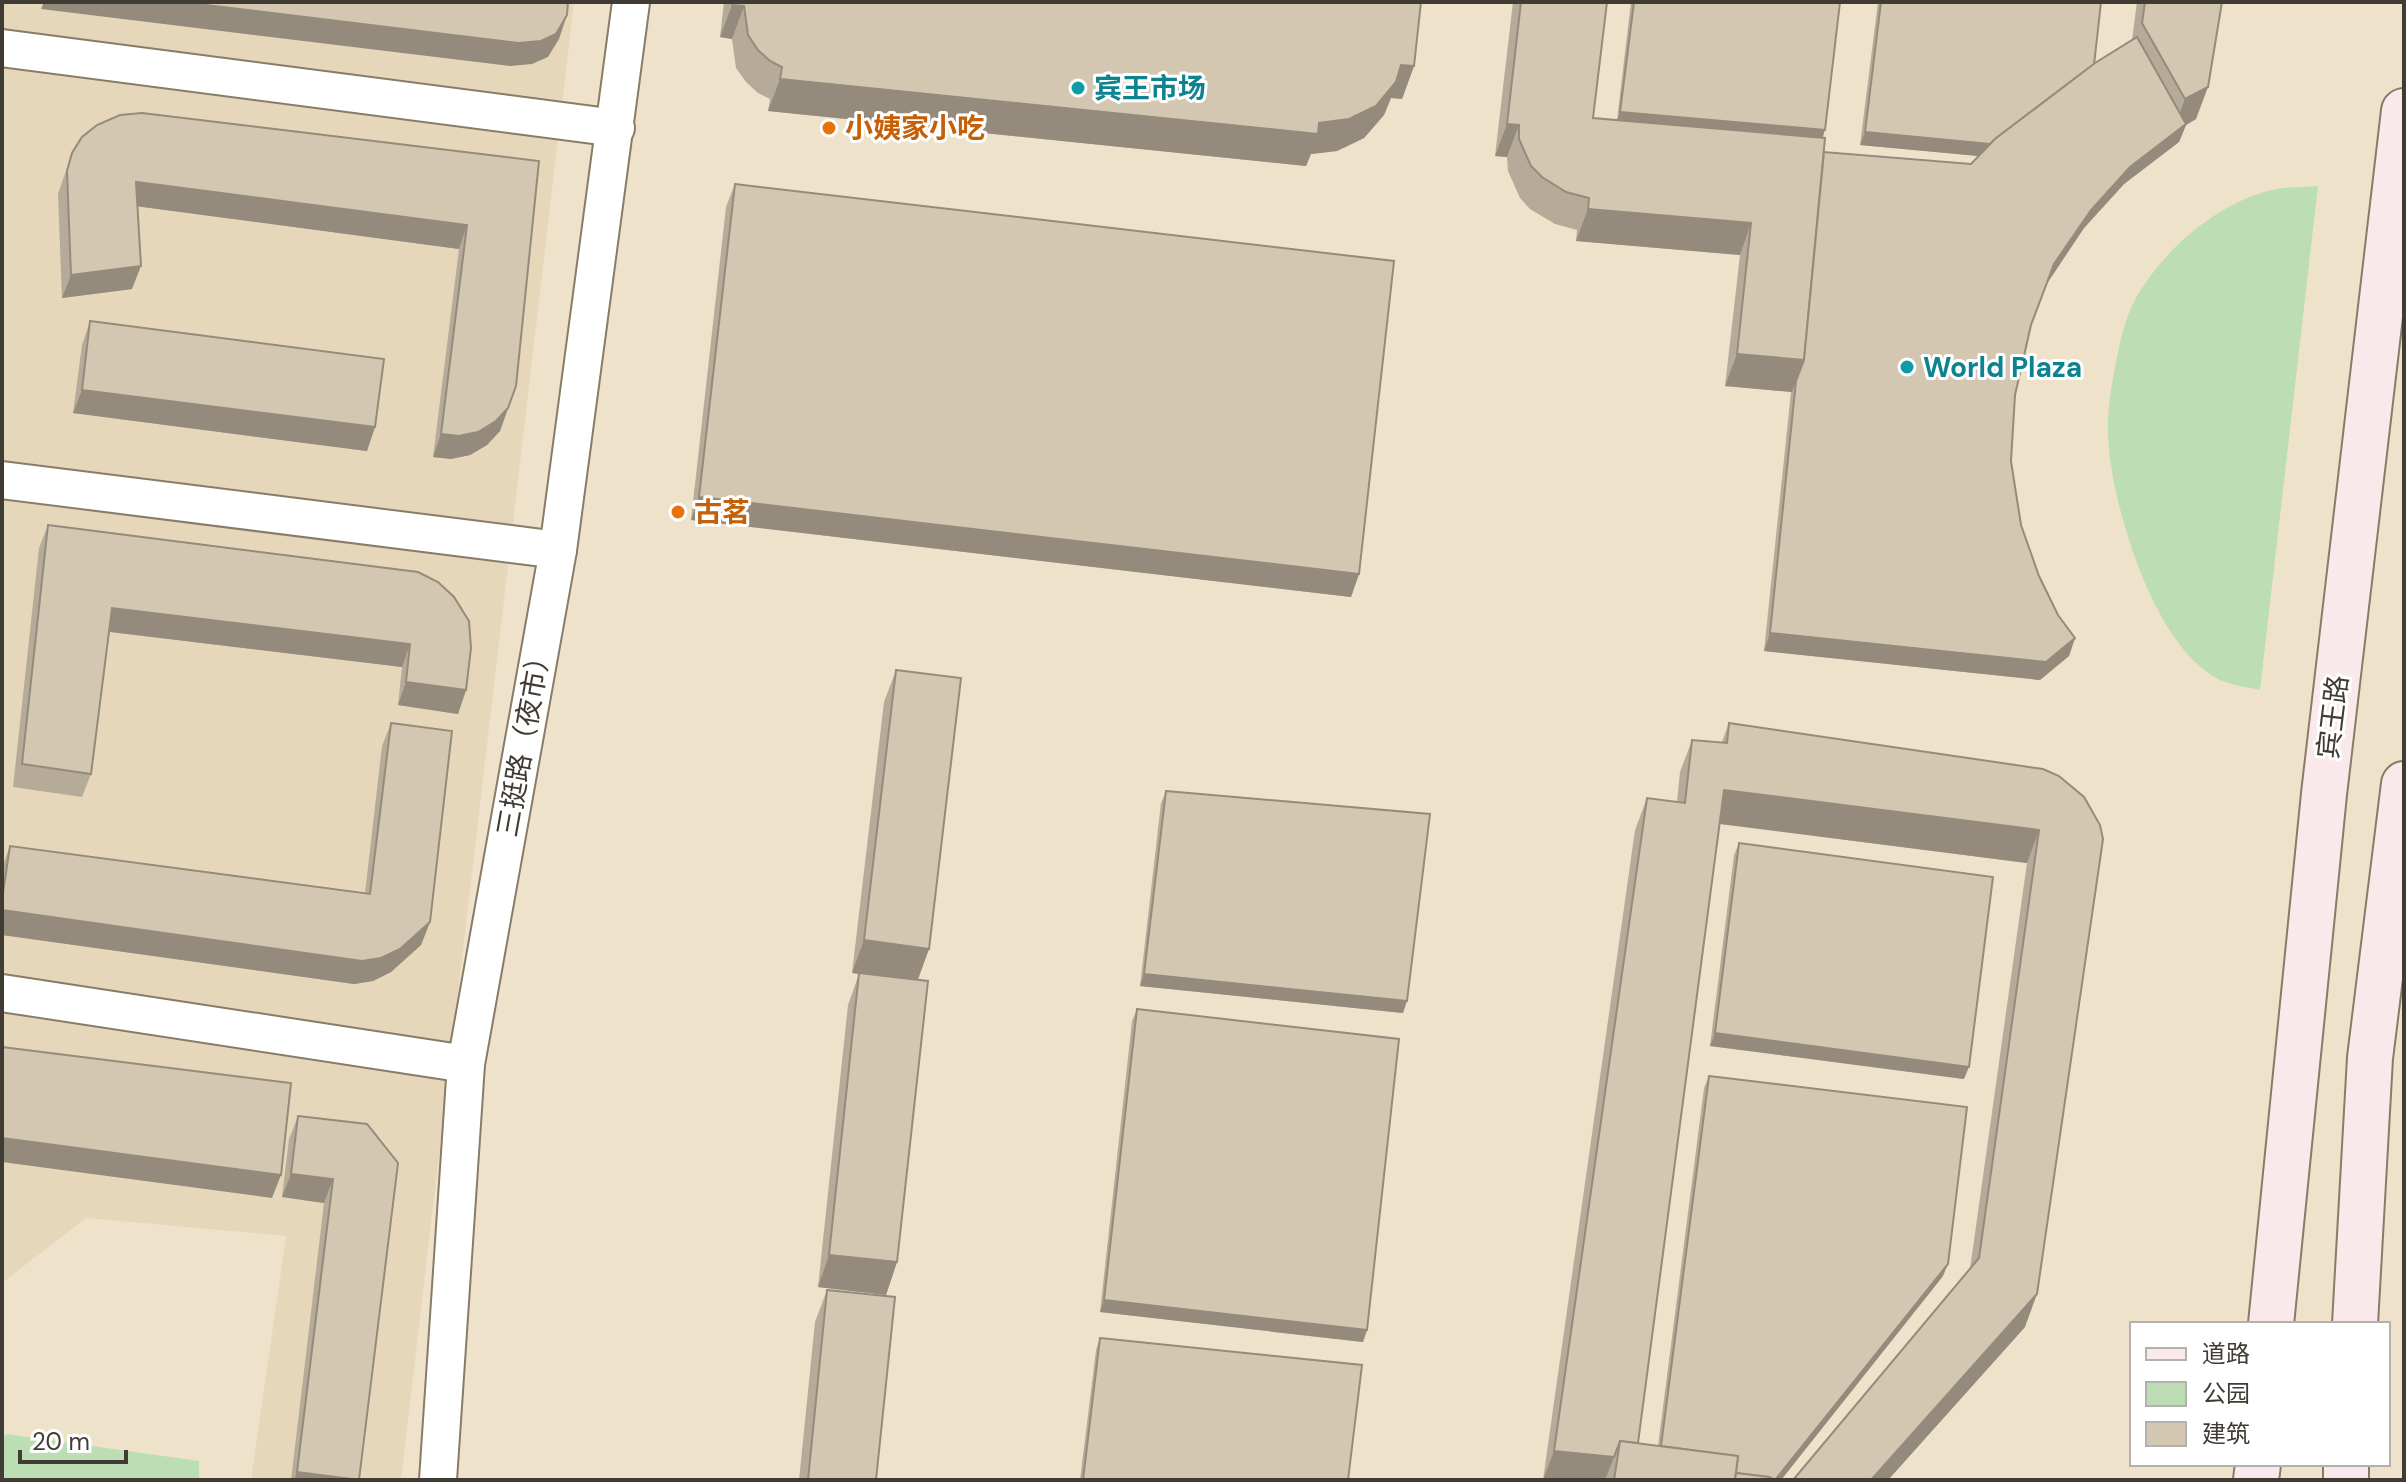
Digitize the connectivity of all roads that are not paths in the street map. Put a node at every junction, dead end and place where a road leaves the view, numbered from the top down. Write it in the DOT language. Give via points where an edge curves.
graph roads {
  1 [pos="631,2"];
  2 [pos="2,48"];
  3 [pos="2404,111"];
  4 [pos="616,128"];
  5 [pos="2,480"];
  6 [pos="558,550"];
  7 [pos="2404,784"];
  8 [pos="2401,831"];
  9 [pos="2,993"];
  10 [pos="466,1064"];
  11 [pos="2271,1322"];
  12 [pos="2355,1322"];
  13 [pos="438,1480"];
  1 -- 4 [label="street, 三挺路（夜市）"];
  2 -- 4 [label="street"];
  3 -- 11 [label="main road, 宾王路" via="2324,794"];
  4 -- 6 [label="street, 三挺路（夜市）"];
  5 -- 6 [label="street"];
  6 -- 10 [label="street, 三挺路（夜市）"];
  7 -- 8 [label="main road"];
  8 -- 12 [label="main road" via="2370,1058"];
  9 -- 10 [label="street"];
  10 -- 13 [label="street, 三挺路（夜市）"];
}
